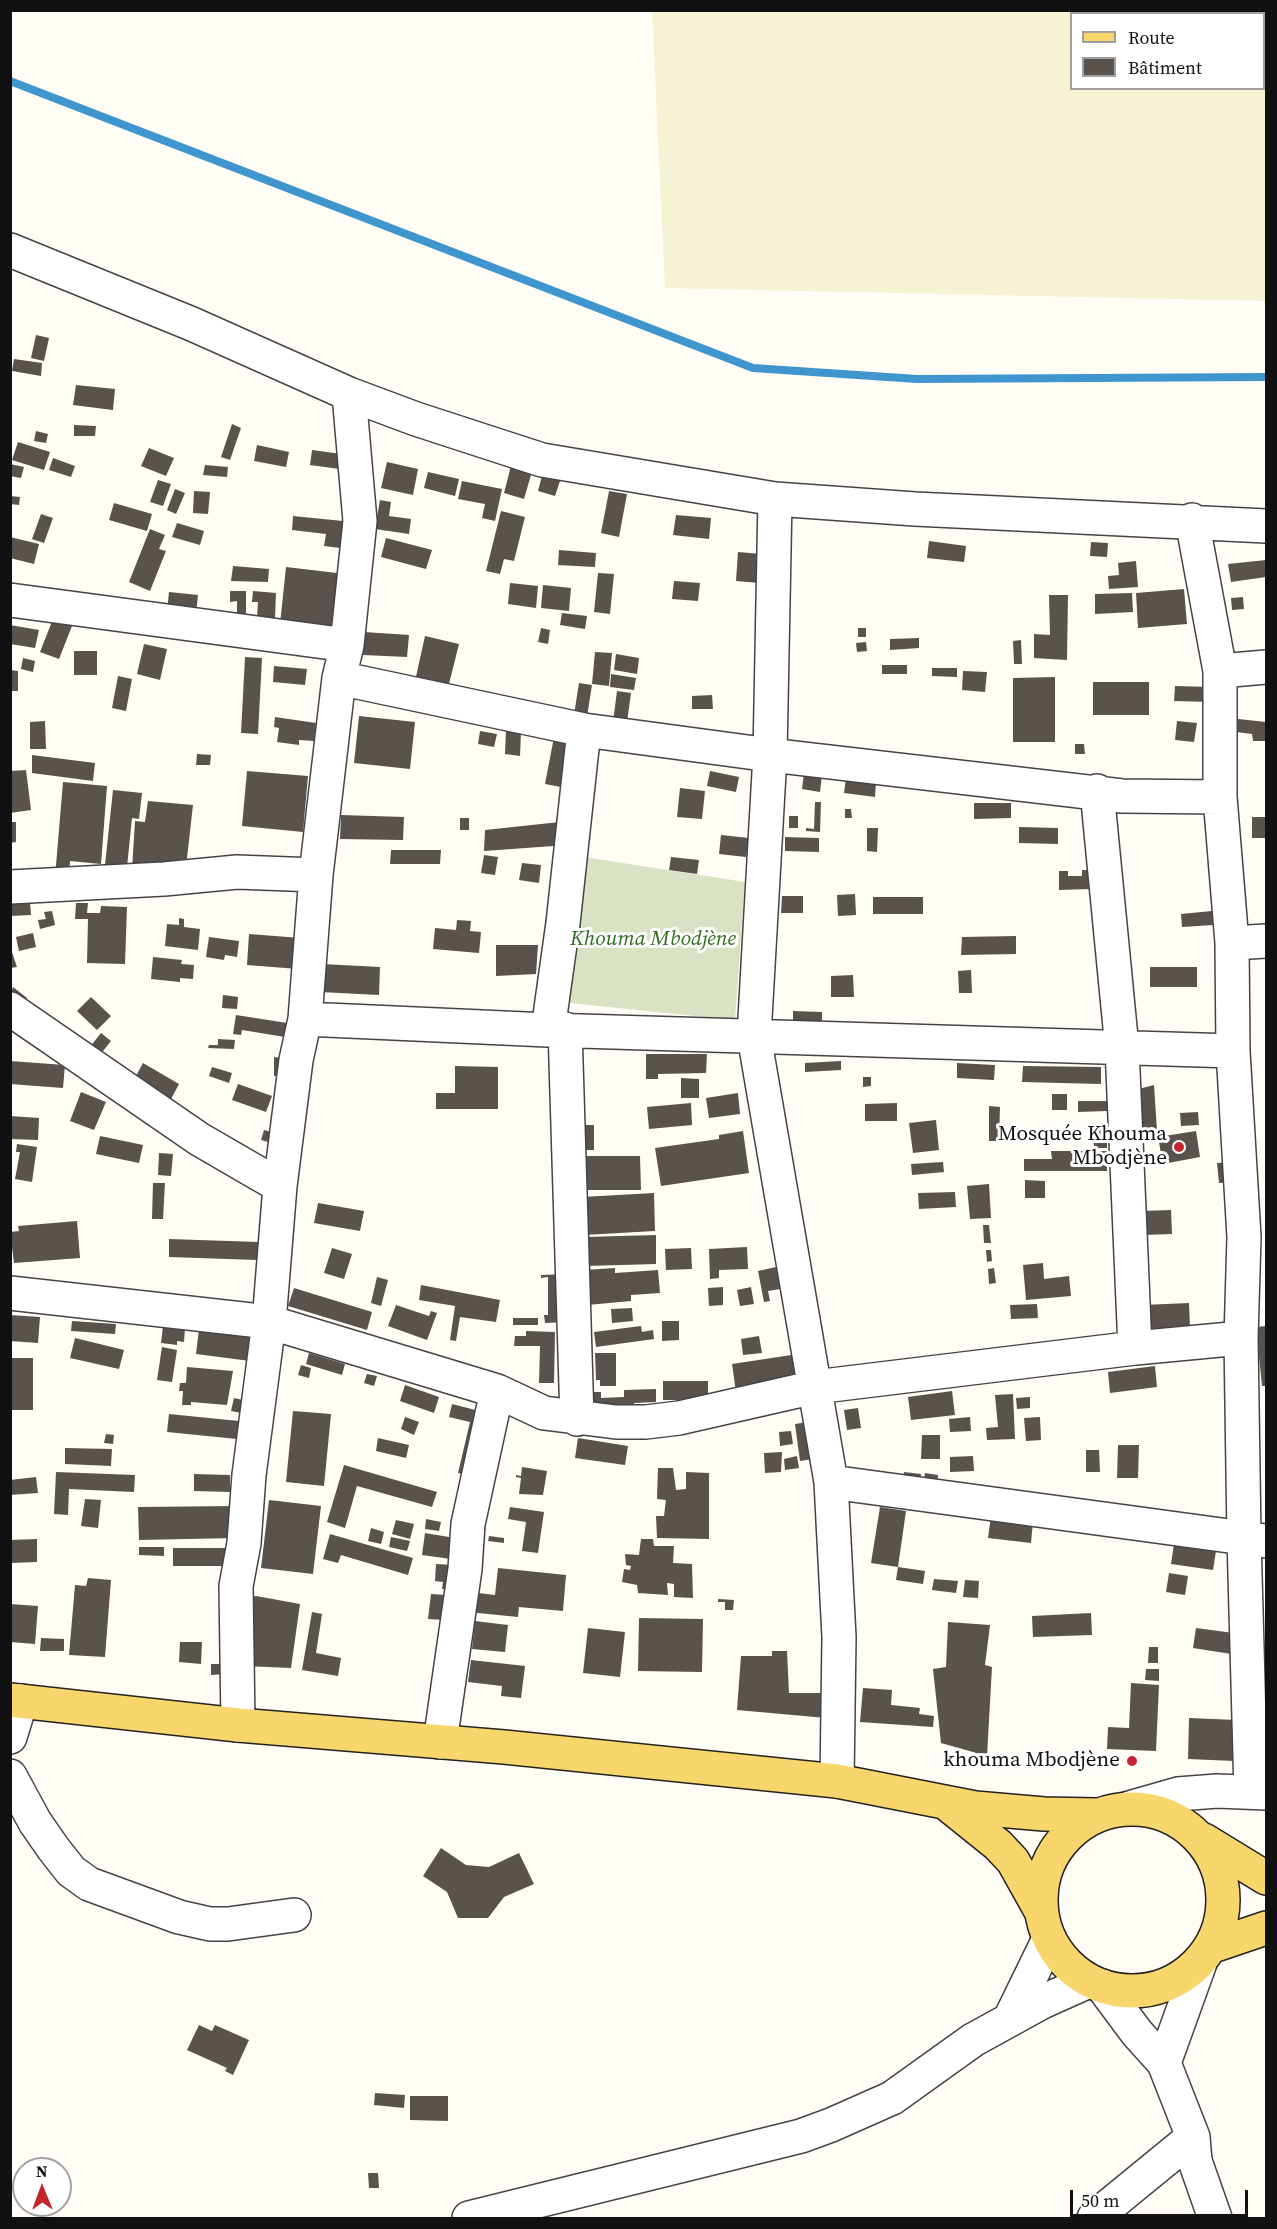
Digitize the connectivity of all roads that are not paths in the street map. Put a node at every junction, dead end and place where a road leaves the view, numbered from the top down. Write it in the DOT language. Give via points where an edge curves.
graph roads {
  1 [pos="10,250"];
  2 [pos="349,394"];
  3 [pos="775,499"];
  4 [pos="1192,520"];
  5 [pos="1266,526"];
  6 [pos="10,600"];
  7 [pos="347,645"];
  8 [pos="1266,668"];
  9 [pos="1220,671"];
  10 [pos="339,678"];
  11 [pos="584,730"];
  12 [pos="770,755"];
  13 [pos="1097,791"];
  14 [pos="1220,797"];
  15 [pos="316,875"];
  16 [pos="10,887"];
  17 [pos="1266,941"];
  18 [pos="1232,943"];
  19 [pos="10,1009"];
  20 [pos="306,1019"];
  21 [pos="556,1030"];
  22 [pos="754,1036"];
  23 [pos="1122,1048"];
  24 [pos="1233,1051"];
  25 [pos="280,1186"];
  26 [pos="1255,1235"];
  27 [pos="10,1293"];
  28 [pos="269,1322"];
  29 [pos="1241,1338"];
  30 [pos="1135,1348"];
  31 [pos="815,1387"];
  32 [pos="497,1391"];
  33 [pos="577,1419"];
  34 [pos="831,1482"];
  35 [pos="1255,1540"];
  36 [pos="16,1701"];
  37 [pos="238,1725"];
  38 [pos="10,1737"];
  39 [pos="440,1742"];
  40 [pos="10,1776"];
  41 [pos="837,1781"];
  42 [pos="1259,1793"];
  43 [pos="946,1803"];
  44 [pos="1128,1808"];
  45 [pos="1097,1815"];
  46 [pos="1202,1839"];
  47 [pos="1266,1878"];
  48 [pos="294,1915"];
  49 [pos="1045,1925"];
  50 [pos="1266,1929"];
  51 [pos="1206,1954"];
  52 [pos="1095,1983"];
  53 [pos="1010,2019"];
  54 [pos="1164,2063"];
  55 [pos="1193,2137"];
  56 [pos="469,2218"];
  57 [pos="1094,2218"];
  58 [pos="1215,2218"];
  1 -- 2 [label="street" via="192,324"];
  2 -- 3 [label="street" via="542,460"];
  2 -- 7 [label="street" via="360,521"];
  3 -- 4 [label="street" via="978,513"];
  3 -- 12 [label="street"];
  4 -- 5 [label="street"];
  4 -- 9 [label="street"];
  6 -- 7 [label="street"];
  7 -- 10 [label="street"];
  8 -- 9 [label="street"];
  9 -- 14 [label="street"];
  10 -- 11 [label="street"];
  10 -- 15 [label="street"];
  11 -- 12 [label="street"];
  11 -- 21 [label="street"];
  12 -- 13 [label="street"];
  12 -- 22 [label="street"];
  13 -- 14 [label="street"];
  13 -- 23 [label="street"];
  14 -- 18 [label="street"];
  15 -- 16 [label="street" via="237,872"];
  15 -- 20 [label="street"];
  17 -- 18 [label="street"];
  18 -- 24 [label="street"];
  19 -- 25 [label="street" via="199,1139"];
  20 -- 21 [label="street"];
  20 -- 25 [label="street" via="296,1060"];
  21 -- 22 [label="street"];
  21 -- 33 [label="street"];
  22 -- 23 [label="street"];
  22 -- 31 [label="street"];
  23 -- 24 [label="street"];
  23 -- 30 [label="street"];
  24 -- 26 [label="street"];
  25 -- 28 [label="street"];
  26 -- 29 [label="street"];
  27 -- 28 [label="street"];
  28 -- 32 [label="street"];
  28 -- 37 [label="street" via="236,1586"];
  29 -- 30 [label="street"];
  29 -- 35 [label="street"];
  30 -- 31 [label="street"];
  31 -- 33 [label="street" via="679,1418 646,1422"];
  31 -- 34 [label="street"];
  32 -- 33 [label="street" via="544,1413"];
  32 -- 39 [label="street" via="468,1524"];
  34 -- 35 [label="street"];
  34 -- 41 [label="street" via="839,1637"];
  35 -- 42 [label="street"];
  36 -- 37 [label="main road"];
  36 -- 38 [label="street"];
  37 -- 39 [label="main road"];
  39 -- 41 [label="main road"];
  40 -- 48 [label="street" via="53,1848 71,1871 89,1884 179,1917 210,1924"];
  41 -- 43 [label="main road"];
  42 -- 44 [label="street" via="1178,1794"];
  43 -- 45 [label="main road" via="1032,1813"];
  43 -- 49 [label="main road" via="1013,1861"];
  44 -- 45 [label="main road"];
  44 -- 46 [label="main road" via="1156,1811 1173,1818"];
  45 -- 49 [label="main road" via="1071,1831 1053,1854 1042,1881"];
  46 -- 47 [label="main road"];
  46 -- 51 [label="main road" via="1221,1872 1224,1910"];
  49 -- 52 [label="main road" via="1066,1963"];
  49 -- 53 [label="street"];
  50 -- 51 [label="main road"];
  51 -- 52 [label="main road" via="1179,1979 1154,1989 1128,1991"];
  51 -- 54 [label="street"];
  52 -- 53 [label="street"];
  52 -- 54 [label="street"];
  53 -- 56 [label="street" via="950,2055 892,2098 831,2125 801,2136"];
  54 -- 55 [label="street"];
  55 -- 57 [label="street"];
  55 -- 58 [label="street" via="1195,2161"];
}
